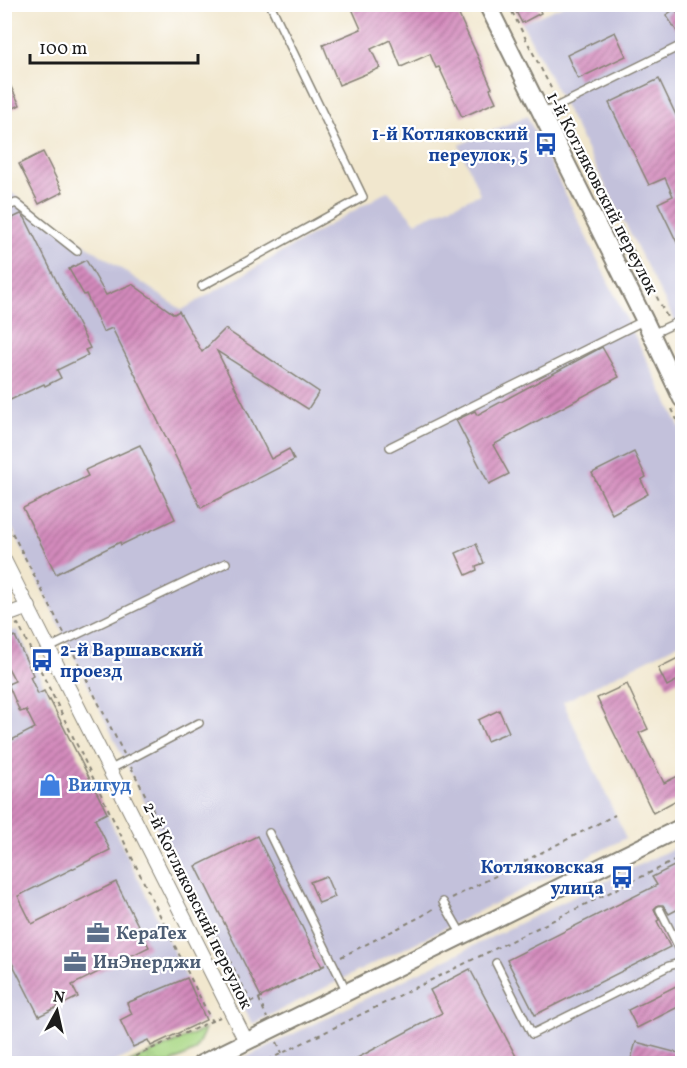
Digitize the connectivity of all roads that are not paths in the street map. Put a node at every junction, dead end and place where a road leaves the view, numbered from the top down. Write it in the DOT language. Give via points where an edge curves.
graph roads {
  1 [pos="270,4"];
  2 [pos="487,4"];
  3 [pos="681,49"];
  4 [pos="542,114"];
  5 [pos="4,208"];
  6 [pos="78,251"];
  7 [pos="202,285"];
  8 [pos="682,320"];
  9 [pos="648,327"];
  10 [pos="682,399"];
  11 [pos="390,447"];
  12 [pos="4,560"];
  13 [pos="226,563"];
  14 [pos="29,607"];
  15 [pos="8,621"];
  16 [pos="50,648"];
  17 [pos="199,723"];
  18 [pos="111,769"];
  19 [pos="682,827"];
  20 [pos="268,833"];
  21 [pos="443,902"];
  22 [pos="660,909"];
  23 [pos="462,935"];
  24 [pos="682,954"];
  25 [pos="682,962"];
  26 [pos="496,963"];
  27 [pos="347,992"];
  28 [pos="246,1041"];
  29 [pos="201,1064"];
  1 -- 7 [label="lane" via="363,197"];
  2 -- 4 [label="street, 1-й Котляковский переулок"];
  3 -- 4 [label="lane"];
  4 -- 9 [label="street, 1-й Котляковский переулок"];
  5 -- 6 [label="lane" via="16,203"];
  8 -- 9 [label="lane"];
  9 -- 10 [label="street, 1-й Котляковский переулок"];
  9 -- 11 [label="lane"];
  12 -- 14 [label="street, 2-й Котляковский переулок"];
  13 -- 16 [label="lane"];
  14 -- 15 [label="street"];
  14 -- 16 [label="street, 2-й Котляковский переулок"];
  16 -- 18 [label="street, 2-й Котляковский переулок"];
  17 -- 18 [label="lane"];
  18 -- 28 [label="street, 2-й Котляковский переулок"];
  19 -- 23 [label="street"];
  20 -- 27 [label="lane"];
  21 -- 23 [label="lane"];
  22 -- 24 [label="lane"];
  23 -- 27 [label="street"];
  25 -- 26 [label="lane" via="532,1034"];
  27 -- 28 [label="street"];
  28 -- 29 [label="street"];
}
